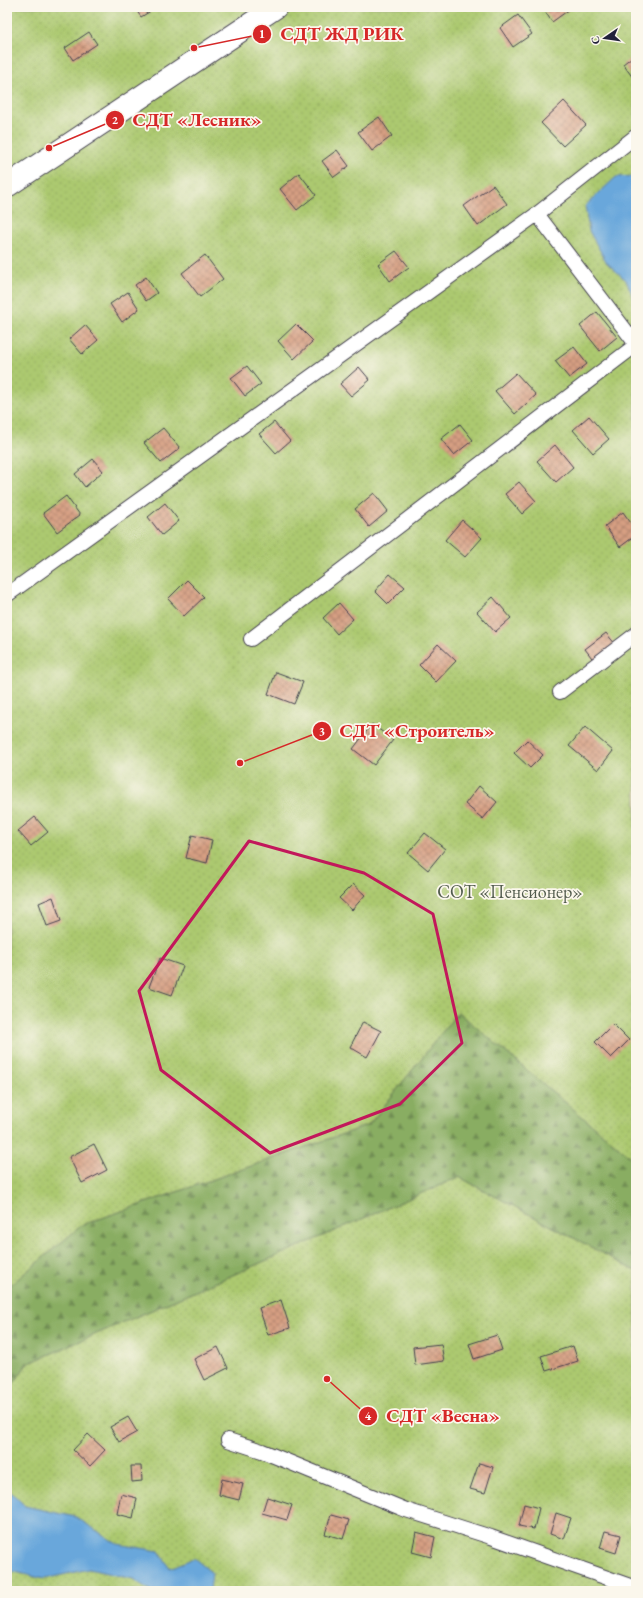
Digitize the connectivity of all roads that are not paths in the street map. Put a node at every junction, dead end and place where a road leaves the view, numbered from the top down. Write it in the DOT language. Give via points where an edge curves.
graph roads {
  1 [pos="276,7"];
  2 [pos="636,136"];
  3 [pos="7,186"];
  4 [pos="537,214"];
  5 [pos="636,344"];
  6 [pos="7,595"];
  7 [pos="636,634"];
  8 [pos="251,639"];
  9 [pos="560,692"];
  10 [pos="228,1440"];
  11 [pos="636,1588"];
  1 -- 3 [label="street"];
  2 -- 4 [label="lane"];
  4 -- 5 [label="lane"];
  4 -- 6 [label="lane"];
  5 -- 8 [label="lane"];
  7 -- 9 [label="lane"];
  10 -- 11 [label="lane" via="262,1451 406,1510 492,1537"];
}
